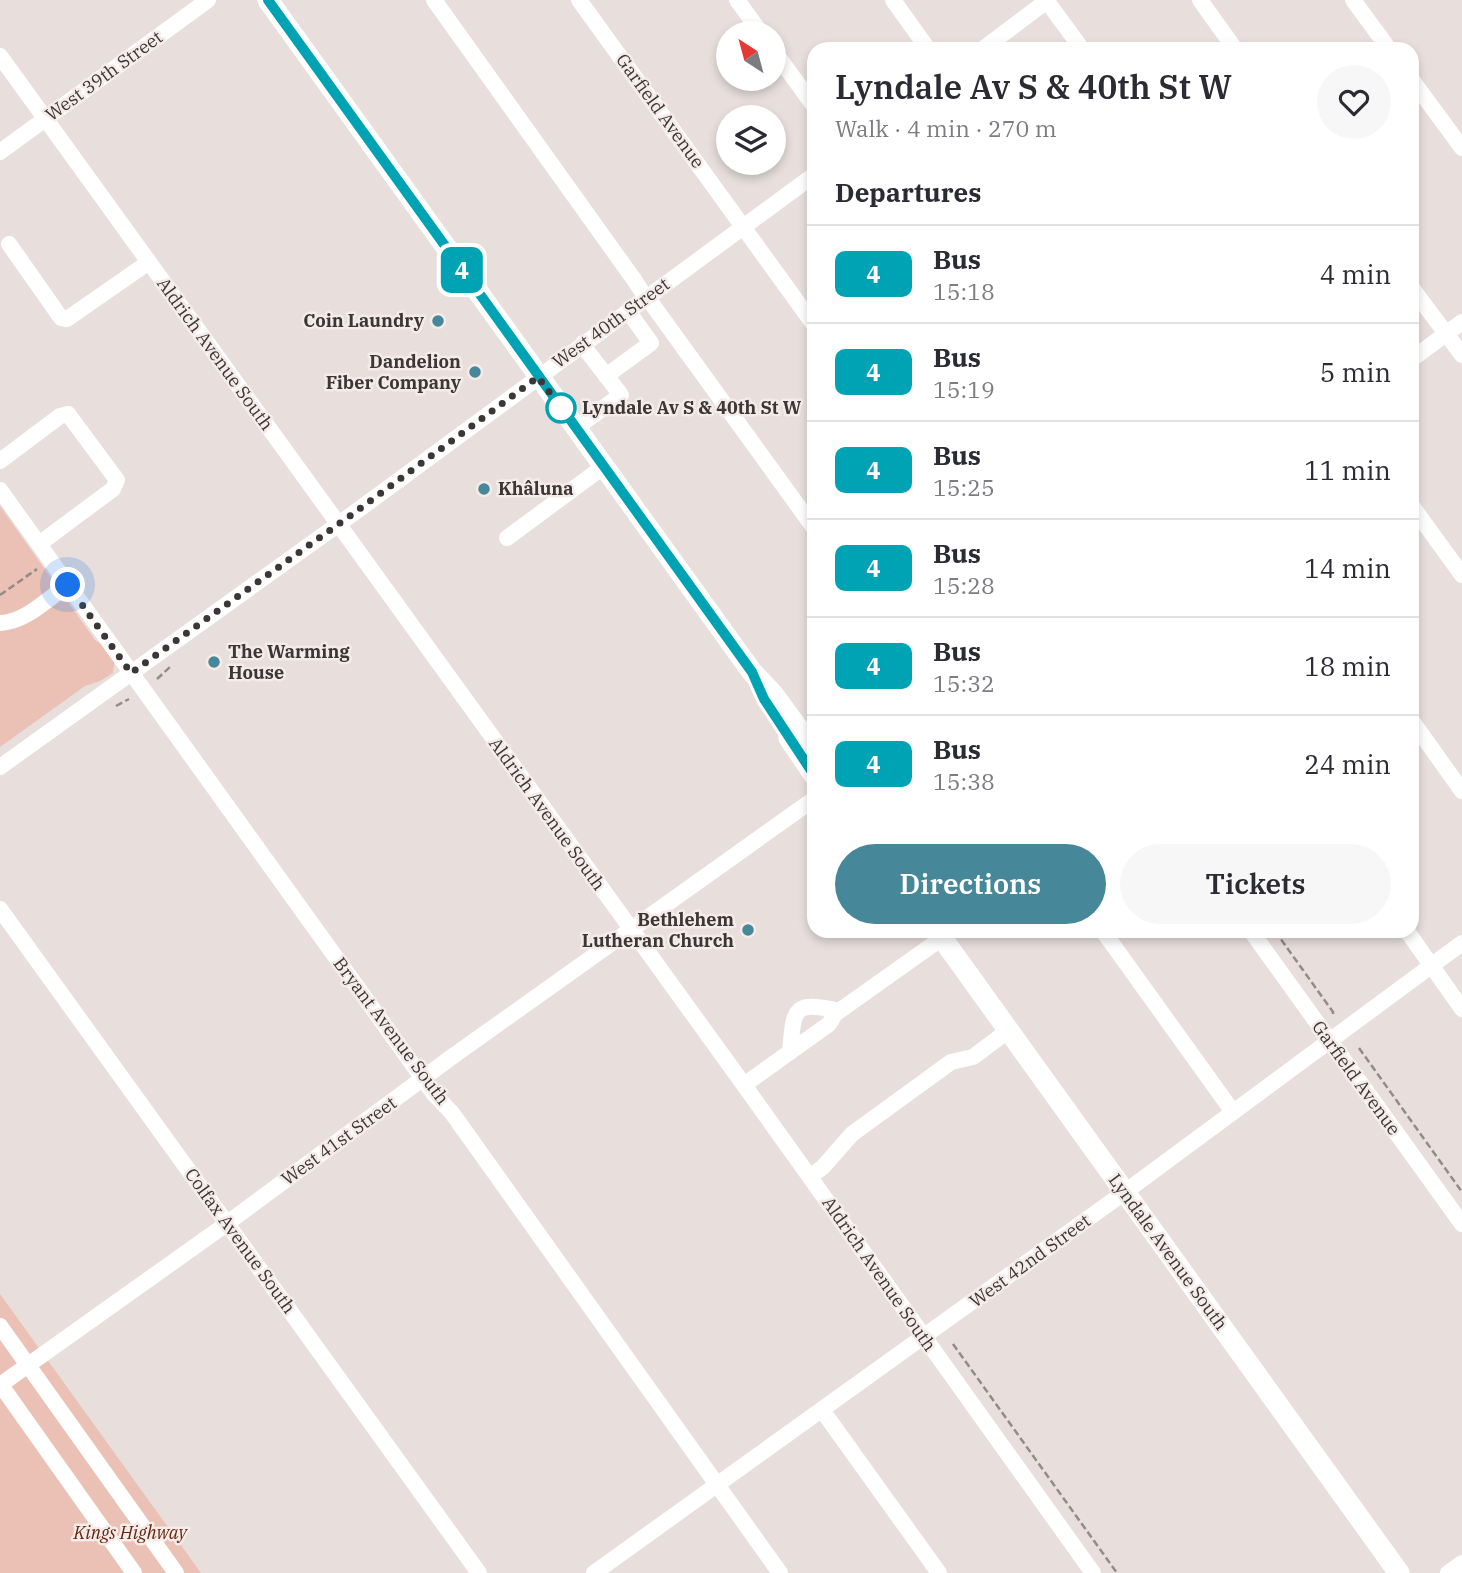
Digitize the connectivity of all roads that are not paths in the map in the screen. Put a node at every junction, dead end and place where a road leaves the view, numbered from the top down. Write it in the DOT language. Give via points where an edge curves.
graph roads {
  1 [pos="208,0"];
  2 [pos="268,0"];
  3 [pos="434,0"];
  4 [pos="579,0"];
  5 [pos="737,0"];
  6 [pos="894,0"];
  7 [pos="1047,0"];
  8 [pos="1200,0"];
  9 [pos="1353,0"];
  10 [pos="752,21"];
  11 [pos="923,42"];
  12 [pos="992,42"];
  13 [pos="1077,42"];
  14 [pos="1230,42"];
  15 [pos="1385,42"];
  16 [pos="0,56"];
  17 [pos="786,68"];
  18 [pos="1419,90"];
  19 [pos="807,96"];
  20 [pos="45,119"];
  21 [pos="1462,148"];
  22 [pos="0,152"];
  23 [pos="807,180"];
  24 [pos="743,227"];
  25 [pos="9,244"];
  26 [pos="149,262"];
  27 [pos="1419,297"];
  28 [pos="646,298"];
  29 [pos="628,311"];
  30 [pos="807,315"];
  31 [pos="1462,322"];
  32 [pos="1446,333"];
  33 [pos="583,343"];
  34 [pos="1419,354"];
  35 [pos="1462,355"];
  36 [pos="606,376"];
  37 [pos="538,377"];
  38 [pos="576,428"];
  39 [pos="0,461"];
  40 [pos="603,467"];
  41 [pos="0,490"];
  42 [pos="1419,516"];
  43 [pos="807,518"];
  44 [pos="338,525"];
  45 [pos="507,538"];
  46 [pos="39,544"];
  47 [pos="1462,575"];
  48 [pos="68,585"];
  49 [pos="0,623"];
  50 [pos="752,672"];
  51 [pos="131,673"];
  52 [pos="1419,731"];
  53 [pos="807,740"];
  54 [pos="807,764"];
  55 [pos="0,767"];
  56 [pos="1462,791"];
  57 [pos="807,804"];
  58 [pos="0,909"];
  59 [pos="632,930"];
  60 [pos="935,938"];
  61 [pos="943,938"];
  62 [pos="1108,938"];
  63 [pos="1256,938"];
  64 [pos="1412,938"];
  65 [pos="1462,943"];
  66 [pos="1432,966"];
  67 [pos="1462,1009"];
  68 [pos="839,1011"];
  69 [pos="1009,1030"];
  70 [pos="1330,1042"];
  71 [pos="790,1052"];
  72 [pos="423,1079"];
  73 [pos="744,1085"];
  74 [pos="1233,1112"];
  75 [pos="810,1177"];
  76 [pos="1125,1192"];
  77 [pos="227,1223"];
  78 [pos="1462,1224"];
  79 [pos="0,1326"];
  80 [pos="924,1338"];
  81 [pos="29,1365"];
  82 [pos="0,1384"];
  83 [pos="822,1410"];
  84 [pos="717,1485"];
  85 [pos="1462,1563"];
  86 [pos="134,1573"];
  87 [pos="176,1573"];
  88 [pos="479,1573"];
  89 [pos="594,1573"];
  90 [pos="780,1573"];
  91 [pos="939,1573"];
  92 [pos="1093,1573"];
  93 [pos="1399,1573"];
  94 [pos="1448,1573"];
  1 -- 20 [label="street, West 39th Street"];
  2 -- 37 [label="main road"];
  3 -- 28 [label="street"];
  4 -- 24 [label="street, Garfield Avenue"];
  5 -- 10 [label="street"];
  6 -- 11 [label="street"];
  7 -- 12 [label="street"];
  7 -- 13 [label="street"];
  8 -- 14 [label="street"];
  9 -- 15 [label="street"];
  16 -- 20 [label="street, Aldrich Avenue South"];
  17 -- 19 [label="street"];
  18 -- 21 [label="street"];
  20 -- 22 [label="street, West 39th Street"];
  20 -- 26 [label="street, Aldrich Avenue South"];
  23 -- 24 [label="street, West 40th Street"];
  24 -- 28 [label="street, West 40th Street"];
  24 -- 30 [label="street, Garfield Avenue"];
  25 -- 26 [label="street" via="61,318 67,319"];
  26 -- 44 [label="street, Aldrich Avenue South"];
  27 -- 32 [label="street"];
  28 -- 29 [label="street, West 40th Street"];
  28 -- 43 [label="street"];
  29 -- 33 [label="street, West 40th Street"];
  29 -- 36 [label="street" via="652,343"];
  31 -- 32 [label="street"];
  32 -- 34 [label="street"];
  32 -- 35 [label="street"];
  33 -- 36 [label="street"];
  33 -- 37 [label="street, West 40th Street"];
  36 -- 38 [label="street" via="621,395"];
  37 -- 38 [label="main road"];
  37 -- 44 [label="street, West 40th Street"];
  38 -- 40 [label="main road"];
  39 -- 46 [label="street" via="68,414 117,480 113,489"];
  40 -- 45 [label="street"];
  40 -- 50 [label="main road"];
  41 -- 46 [label="street, Bryant Avenue South"];
  42 -- 47 [label="street"];
  44 -- 51 [label="street, West 40th Street"];
  44 -- 59 [label="street, Aldrich Avenue South"];
  46 -- 48 [label="street, Bryant Avenue South"];
  48 -- 49 [label="street" via="23,617"];
  48 -- 51 [label="street, Bryant Avenue South"];
  50 -- 53 [label="main road"];
  50 -- 54 [label="main road" via="764,699"];
  51 -- 55 [label="street, West 40th Street"];
  51 -- 72 [label="street, Bryant Avenue South"];
  52 -- 56 [label="street"];
  57 -- 59 [label="street, West 41st Street"];
  58 -- 77 [label="street, Colfax Avenue South"];
  59 -- 72 [label="street, West 41st Street"];
  59 -- 73 [label="street, Aldrich Avenue South"];
  60 -- 68 [label="street"];
  61 -- 69 [label="main road, Lyndale Avenue South"];
  62 -- 74 [label="street"];
  63 -- 70 [label="street, Garfield Avenue"];
  64 -- 66 [label="street"];
  65 -- 66 [label="street, West 42nd Street"];
  66 -- 67 [label="street"];
  66 -- 70 [label="street, West 42nd Street"];
  68 -- 71 [label="street" via="829,1024"];
  68 -- 71 [label="street" via="806,1006 796,1013"];
  69 -- 75 [label="street" via="973,1057 951,1062 852,1134"];
  69 -- 76 [label="main road, Lyndale Avenue South"];
  70 -- 74 [label="street, West 42nd Street"];
  70 -- 78 [label="street, Garfield Avenue"];
  71 -- 73 [label="street"];
  72 -- 77 [label="street, West 41st Street"];
  72 -- 84 [label="street, Bryant Avenue South" via="452,1113"];
  73 -- 75 [label="street, Aldrich Avenue South"];
  74 -- 76 [label="street, West 42nd Street"];
  75 -- 80 [label="street, Aldrich Avenue South"];
  76 -- 80 [label="street, West 42nd Street"];
  76 -- 93 [label="main road, Lyndale Avenue South"];
  77 -- 81 [label="street, West 41st Street"];
  77 -- 88 [label="street, Colfax Avenue South"];
  79 -- 81 [label="street"];
  80 -- 83 [label="street, West 42nd Street"];
  80 -- 92 [label="street, Aldrich Avenue South"];
  81 -- 82 [label="street, West 41st Street"];
  81 -- 87 [label="street"];
  82 -- 86 [label="street"];
  83 -- 84 [label="street, West 42nd Street"];
  83 -- 91 [label="street"];
  84 -- 89 [label="street, West 42nd Street"];
  84 -- 90 [label="street, Bryant Avenue South"];
  85 -- 94 [label="street"];
}
